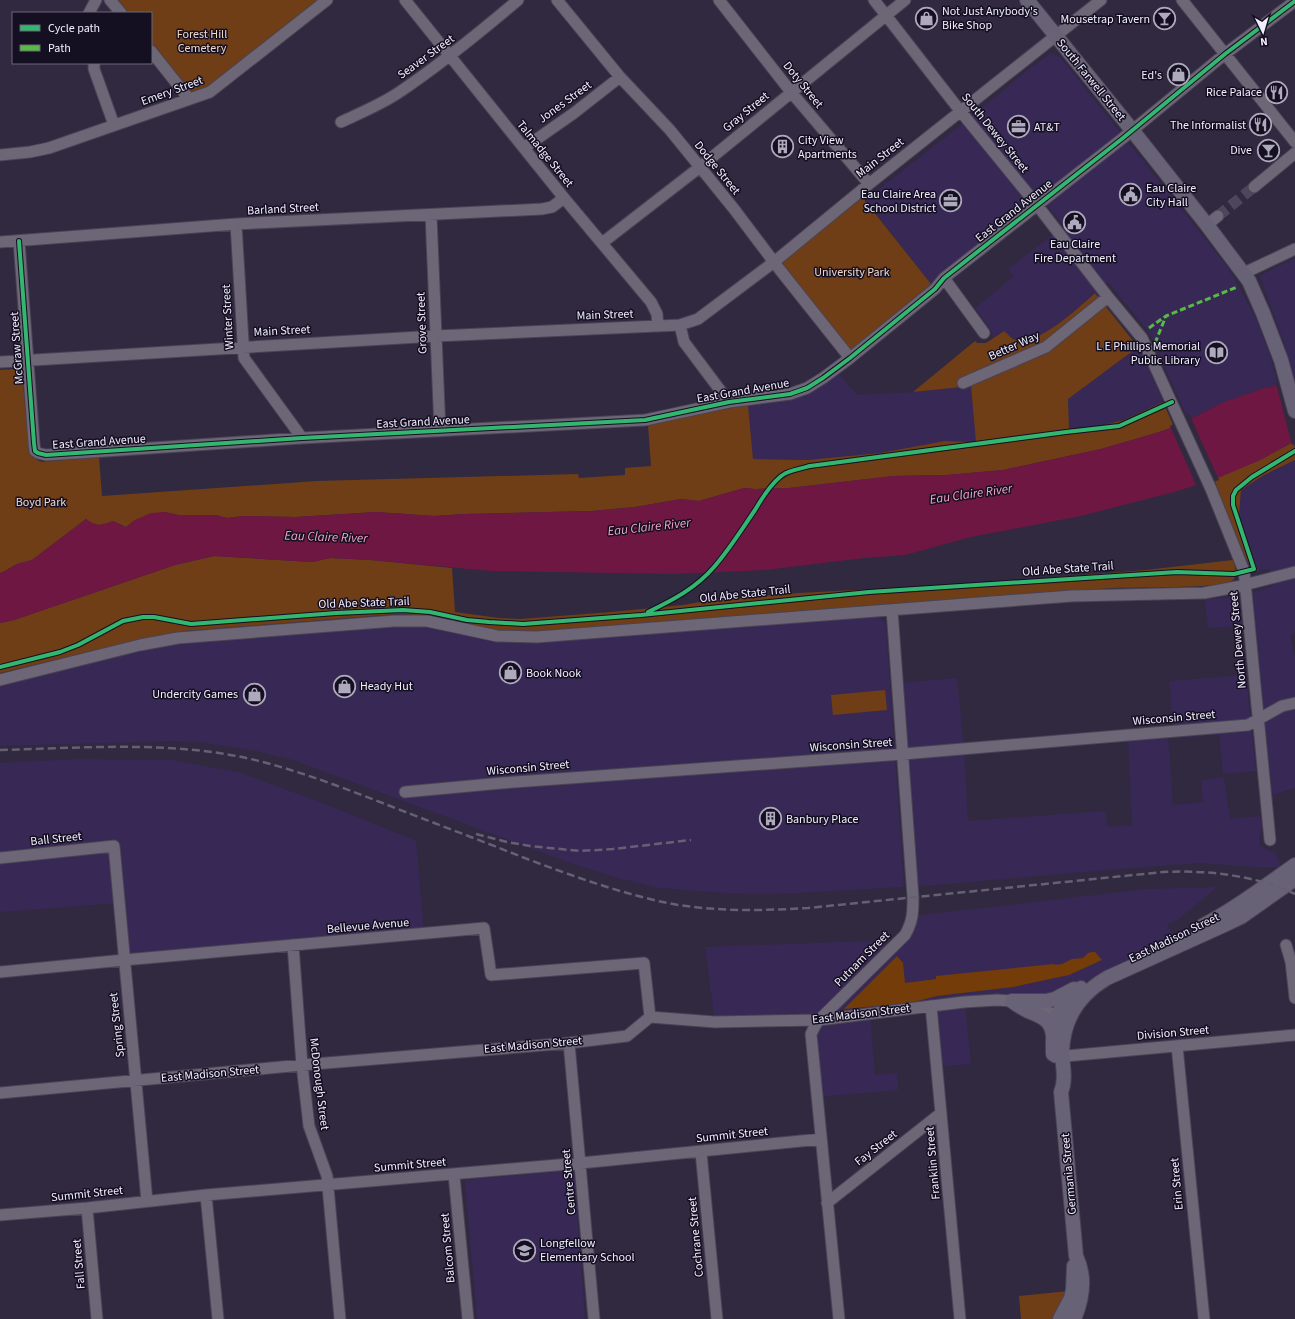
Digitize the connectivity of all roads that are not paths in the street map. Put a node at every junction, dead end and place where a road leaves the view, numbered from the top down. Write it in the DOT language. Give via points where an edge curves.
graph roads {
  1 [pos="96,0"];
  2 [pos="110,0"];
  3 [pos="327,0"];
  4 [pos="405,0"];
  5 [pos="518,0"];
  6 [pos="557,0"];
  7 [pos="720,0"];
  8 [pos="874,0"];
  9 [pos="905,0"];
  10 [pos="1027,0"];
  11 [pos="1101,0"];
  12 [pos="1182,0"];
  13 [pos="1293,2"];
  14 [pos="90,12"];
  15 [pos="120,12"];
  16 [pos="886,15"];
  17 [pos="1056,36"];
  18 [pos="152,52"];
  19 [pos="1225,54"];
  20 [pos="450,56"];
  21 [pos="94,64"];
  22 [pos="620,77"];
  23 [pos="791,92"];
  24 [pos="189,99"];
  25 [pos="961,112"];
  26 [pos="341,122"];
  27 [pos="114,125"];
  28 [pos="1132,130"];
  29 [pos="1295,142"];
  30 [pos="524,148"];
  31 [pos="1295,153"];
  32 [pos="0,155"];
  33 [pos="700,167"];
  34 [pos="869,184"];
  35 [pos="1254,187"];
  36 [pos="564,198"];
  37 [pos="1036,205"];
  38 [pos="431,215"];
  39 [pos="236,224"];
  40 [pos="19,240"];
  41 [pos="0,242"];
  42 [pos="602,243"];
  43 [pos="1295,249"];
  44 [pos="774,262"];
  45 [pos="1244,273"];
  46 [pos="944,278"];
  47 [pos="1108,296"];
  48 [pos="680,325"];
  49 [pos="658,326"];
  50 [pos="984,334"];
  51 [pos="436,336"];
  52 [pos="243,346"];
  53 [pos="850,358"];
  54 [pos="27,359"];
  55 [pos="0,362"];
  56 [pos="963,383"];
  57 [pos="729,402"];
  58 [pos="1295,409"];
  59 [pos="440,431"];
  60 [pos="302,438"];
  61 [pos="1192,447"];
  62 [pos="38,453"];
  63 [pos="1295,572"];
  64 [pos="1246,585"];
  65 [pos="892,610"];
  66 [pos="0,680"];
  67 [pos="1295,703"];
  68 [pos="1258,718"];
  69 [pos="903,754"];
  70 [pos="405,792"];
  71 [pos="1270,840"];
  72 [pos="114,846"];
  73 [pos="0,858"];
  74 [pos="1295,865"];
  75 [pos="1295,879"];
  76 [pos="1286,945"];
  77 [pos="293,946"];
  78 [pos="124,960"];
  79 [pos="0,972"];
  80 [pos="1089,980"];
  81 [pos="1295,998"];
  82 [pos="1012,1001"];
  83 [pos="931,1006"];
  84 [pos="1063,1016"];
  85 [pos="650,1017"];
  86 [pos="819,1020"];
  87 [pos="1295,1035"];
  88 [pos="1053,1040"];
  89 [pos="569,1042"];
  90 [pos="1177,1046"];
  91 [pos="1058,1056"];
  92 [pos="302,1065"];
  93 [pos="136,1081"];
  94 [pos="0,1093"];
  95 [pos="941,1113"];
  96 [pos="821,1139"];
  97 [pos="701,1152"];
  98 [pos="581,1163"];
  99 [pos="454,1175"];
  100 [pos="328,1185"];
  101 [pos="206,1195"];
  102 [pos="146,1201"];
  103 [pos="827,1203"];
  104 [pos="87,1208"];
  105 [pos="0,1215"];
  106 [pos="1076,1256"];
  107 [pos="97,1319"];
  108 [pos="218,1319"];
  109 [pos="340,1319"];
  110 [pos="468,1319"];
  111 [pos="594,1319"];
  112 [pos="716,1319"];
  113 [pos="839,1319"];
  114 [pos="960,1319"];
  115 [pos="1060,1319"];
  116 [pos="1074,1319"];
  117 [pos="1204,1319"];
  1 -- 14 [label="street"];
  2 -- 15 [label="street"];
  3 -- 24 [label="street, Emery Street" via="210,92"];
  4 -- 20 [label="street, Talmadge Street"];
  5 -- 20 [label="street, Seaver Street"];
  6 -- 22 [label="street, Dodge Street"];
  7 -- 23 [label="street, Doty Street"];
  8 -- 16 [label="street, South Dewey Street"];
  9 -- 16 [label="street, Gray Street"];
  10 -- 17 [label="main road, South Farwell Street"];
  11 -- 17 [label="street, Main Street"];
  12 -- 19 [label="street"];
  13 -- 19 [label="street, East Grand Avenue"];
  16 -- 23 [label="street, Gray Street"];
  16 -- 25 [label="street, South Dewey Street"];
  17 -- 25 [label="street, Main Street"];
  17 -- 28 [label="main road, South Farwell Street"];
  18 -- 24 [label="street"];
  19 -- 28 [label="street, East Grand Avenue"];
  19 -- 29 [label="street"];
  20 -- 26 [label="street, Seaver Street" via="396,94"];
  20 -- 30 [label="street, Talmadge Street"];
  21 -- 27 [label="street"];
  22 -- 30 [label="street, Jones Street"];
  22 -- 33 [label="street, Dodge Street" via="670,130"];
  23 -- 33 [label="street, Gray Street"];
  23 -- 34 [label="street, Doty Street"];
  24 -- 27 [label="street, Emery Street"];
  25 -- 34 [label="street, Main Street"];
  25 -- 37 [label="street, South Dewey Street"];
  27 -- 32 [label="street, Emery Street" via="49,148"];
  28 -- 37 [label="street, East Grand Avenue"];
  28 -- 45 [label="main road, South Farwell Street" via="1213,221"];
  30 -- 36 [label="street, Talmadge Street"];
  31 -- 35 [label="street"];
  33 -- 42 [label="street, Gray Street"];
  33 -- 44 [label="street, Dodge Street"];
  34 -- 44 [label="street, Main Street"];
  36 -- 38 [label="street, Barland Street" via="552,207 542,209"];
  36 -- 42 [label="street, Talmadge Street"];
  37 -- 46 [label="street, East Grand Avenue"];
  37 -- 47 [label="street, South Dewey Street"];
  38 -- 39 [label="street, Barland Street"];
  38 -- 51 [label="street, Grove Street"];
  39 -- 40 [label="street, Barland Street"];
  39 -- 52 [label="street, Winter Street"];
  40 -- 41 [label="street, Barland Street"];
  40 -- 54 [label="street, McGraw Street"];
  42 -- 49 [label="street, Talmadge Street" via="651,302 657,314"];
  43 -- 45 [label="street"];
  44 -- 48 [label="street, Main Street" via="698,319"];
  44 -- 53 [label="street, Dodge Street"];
  45 -- 58 [label="main road, South Farwell Street" via="1263,313"];
  46 -- 50 [label="street"];
  46 -- 53 [label="street, East Grand Avenue" via="935,289"];
  47 -- 56 [label="street, Better Way" via="1046,347"];
  47 -- 61 [label="street, South Dewey Street" via="1142,338"];
  48 -- 49 [label="street, Main Street"];
  48 -- 57 [label="street" via="684,342"];
  49 -- 51 [label="street, Main Street"];
  51 -- 52 [label="street, Main Street"];
  51 -- 59 [label="street, Grove Street"];
  52 -- 54 [label="street, Main Street"];
  52 -- 60 [label="street, Winter Street" via="244,358"];
  53 -- 57 [label="street, East Grand Avenue" via="807,388 790,394"];
  54 -- 55 [label="street, Main Street"];
  54 -- 62 [label="street, McGraw Street" via="34,443"];
  57 -- 59 [label="street, East Grand Avenue" via="645,420"];
  59 -- 60 [label="street, East Grand Avenue"];
  60 -- 62 [label="street, East Grand Avenue" via="46,456"];
  61 -- 64 [label="street, North Dewey Street" via="1238,552"];
  63 -- 64 [label="street"];
  64 -- 65 [label="street" via="1204,593 1072,596"];
  64 -- 68 [label="street, North Dewey Street"];
  65 -- 66 [label="street" via="537,638 497,636 427,621 394,621 178,638"];
  65 -- 69 [label="street, Putnam Street"];
  67 -- 68 [label="street, Wisconsin Street" via="1282,706"];
  68 -- 69 [label="street, Wisconsin Street" via="1248,724"];
  68 -- 71 [label="street, North Dewey Street"];
  69 -- 70 [label="street, Wisconsin Street" via="509,782"];
  69 -- 86 [label="street, Putnam Street" via="913,916 905,935"];
  72 -- 73 [label="street, Ball Street"];
  72 -- 78 [label="street, Spring Street"];
  74 -- 80 [label="main road, East Madison Street" via="1216,919"];
  75 -- 84 [label="main road, East Madison Street" via="1241,917 1094,986"];
  76 -- 81 [label="street" via="1291,962"];
  77 -- 78 [label="street, Bellevue Avenue"];
  77 -- 85 [label="street, Bellevue Avenue" via="484,928 491,975 644,963"];
  77 -- 92 [label="street, McDonough Street"];
  78 -- 79 [label="street, Bellevue Avenue"];
  78 -- 93 [label="street, Spring Street"];
  80 -- 82 [label="main road" via="1055,999"];
  80 -- 84 [label="main road, East Madison Street" via="1074,994"];
  82 -- 83 [label="street, East Madison Street" via="988,1000"];
  82 -- 84 [label="street, East Madison Street"];
  82 -- 88 [label="main road" via="1046,1019 1052,1028"];
  83 -- 86 [label="street, East Madison Street"];
  83 -- 95 [label="street, Franklin Street"];
  84 -- 88 [label="main road, Germania Street" via="1054,1028"];
  84 -- 91 [label="main road, Germania Street" via="1065,1029"];
  85 -- 86 [label="street, East Madison Street" via="715,1022"];
  85 -- 89 [label="street, East Madison Street" via="627,1036"];
  86 -- 96 [label="street, Putnam Street" via="811,1034"];
  87 -- 90 [label="street, Division Street"];
  88 -- 91 [label="main road, Germania Street"];
  89 -- 92 [label="street, East Madison Street"];
  89 -- 98 [label="street, Centre Street"];
  90 -- 91 [label="street, Division Street"];
  90 -- 117 [label="street, Erin Street"];
  91 -- 106 [label="main road, Germania Street" via="1064,1084 1061,1092"];
  92 -- 93 [label="street, East Madison Street"];
  92 -- 100 [label="street, McDonough Street" via="309,1126"];
  93 -- 94 [label="street, East Madison Street"];
  93 -- 102 [label="street, Spring Street"];
  95 -- 103 [label="street, Fay Street"];
  95 -- 114 [label="street, Franklin Street"];
  96 -- 97 [label="street, Summit Street"];
  96 -- 103 [label="street, Putnam Street"];
  97 -- 98 [label="street, Summit Street"];
  97 -- 112 [label="street, Cochrane Street"];
  98 -- 99 [label="street, Summit Street"];
  98 -- 111 [label="street, Centre Street"];
  99 -- 100 [label="street, Summit Street"];
  99 -- 110 [label="street, Balcom Street"];
  100 -- 101 [label="street, Summit Street"];
  100 -- 109 [label="street, McDonough Street"];
  101 -- 102 [label="street, Summit Street"];
  101 -- 108 [label="street"];
  102 -- 104 [label="street, Summit Street"];
  103 -- 113 [label="street, Putnam Street"];
  104 -- 105 [label="street, Summit Street"];
  104 -- 107 [label="street, Fall Street"];
  106 -- 115 [label="main road, Germania Street" via="1071,1298"];
  106 -- 116 [label="main road, Germania Street" via="1081,1268 1083,1288"];
}
